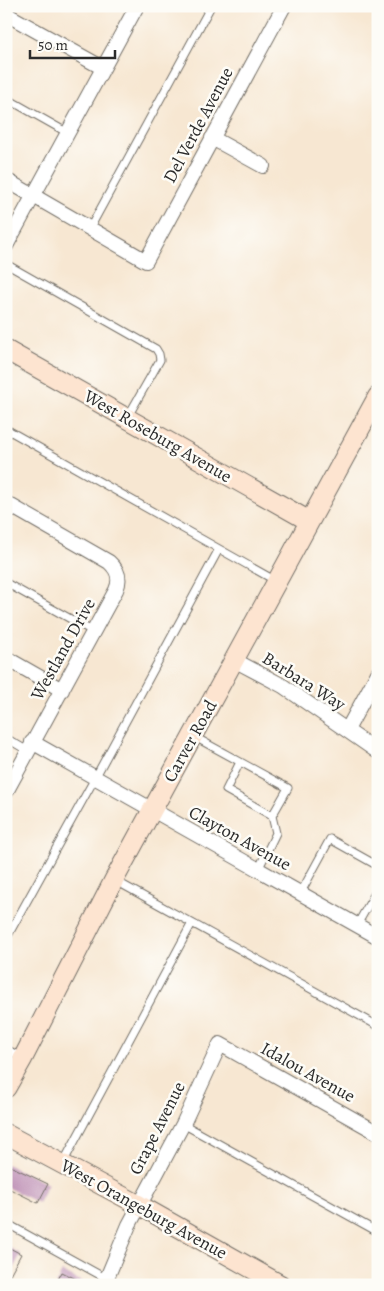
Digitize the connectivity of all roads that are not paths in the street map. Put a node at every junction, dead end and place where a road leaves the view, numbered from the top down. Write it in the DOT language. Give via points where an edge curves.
graph roads {
  1 [pos="137,6"];
  2 [pos="211,6"];
  3 [pos="284,6"];
  4 [pos="6,14"];
  5 [pos="103,68"];
  6 [pos="6,98"];
  7 [pos="68,133"];
  8 [pos="212,138"];
  9 [pos="263,166"];
  10 [pos="6,180"];
  11 [pos="35,196"];
  12 [pos="90,228"];
  13 [pos="6,246"];
  14 [pos="6,264"];
  15 [pos="6,350"];
  16 [pos="378,396"];
  17 [pos="127,419"];
  18 [pos="6,429"];
  19 [pos="6,503"];
  20 [pos="309,521"];
  21 [pos="219,549"];
  22 [pos="276,582"];
  23 [pos="6,583"];
  24 [pos="94,632"];
  25 [pos="6,658"];
  26 [pos="234,660"];
  27 [pos="378,672"];
  28 [pos="62,690"];
  29 [pos="347,730"];
  30 [pos="193,736"];
  31 [pos="6,738"];
  32 [pos="30,747"];
  33 [pos="378,752"];
  34 [pos="240,762"];
  35 [pos="95,778"];
  36 [pos="6,792"];
  37 [pos="152,811"];
  38 [pos="272,816"];
  39 [pos="378,866"];
  40 [pos="258,870"];
  41 [pos="114,880"];
  42 [pos="378,888"];
  43 [pos="300,894"];
  44 [pos="192,923"];
  45 [pos="357,925"];
  46 [pos="378,937"];
  47 [pos="6,938"];
  48 [pos="378,1026"];
  49 [pos="220,1044"];
  50 [pos="6,1049"];
  51 [pos="23,1058"];
  52 [pos="6,1088"];
  53 [pos="182,1124"];
  54 [pos="378,1133"];
  55 [pos="6,1134"];
  56 [pos="62,1163"];
  57 [pos="139,1205"];
  58 [pos="6,1223"];
  59 [pos="378,1232"];
  60 [pos="110,1283"];
  61 [pos="281,1285"];
  1 -- 5 [label="street"];
  2 -- 12 [label="lane"];
  3 -- 8 [label="street, Del Verde Avenue"];
  4 -- 5 [label="street"];
  5 -- 7 [label="street"];
  6 -- 7 [label="lane"];
  7 -- 11 [label="street"];
  8 -- 9 [label="street"];
  8 -- 12 [label="street, Del Verde Avenue" via="146,261"];
  10 -- 11 [label="street"];
  11 -- 12 [label="street"];
  11 -- 13 [label="street"];
  14 -- 17 [label="lane" via="160,354 160,360"];
  15 -- 17 [label="street, West Roseburg Avenue"];
  16 -- 20 [label="street, Carver Road"];
  17 -- 20 [label="street, West Roseburg Avenue"];
  18 -- 21 [label="lane"];
  19 -- 24 [label="street, Westland Drive" via="109,562 116,570 118,585"];
  20 -- 22 [label="street, Carver Road"];
  21 -- 22 [label="lane"];
  21 -- 35 [label="lane"];
  22 -- 26 [label="street, Carver Road"];
  23 -- 24 [label="lane"];
  24 -- 28 [label="street, Westland Drive"];
  25 -- 28 [label="street"];
  26 -- 29 [label="street, Barbara Way" via="283,686"];
  26 -- 30 [label="street, Carver Road"];
  27 -- 29 [label="street"];
  28 -- 32 [label="street, Westland Drive"];
  29 -- 33 [label="street, Barbara Way"];
  30 -- 34 [label="lane"];
  30 -- 37 [label="street, Carver Road"];
  31 -- 32 [label="lane"];
  32 -- 35 [label="street, Clayton Avenue"];
  32 -- 36 [label="street, Westland Drive"];
  34 -- 38 [label="lane" via="226,790"];
  34 -- 38 [label="lane" via="288,788"];
  35 -- 37 [label="street, Clayton Avenue"];
  35 -- 47 [label="lane"];
  37 -- 40 [label="street, Clayton Avenue"];
  37 -- 41 [label="street, Carver Road"];
  38 -- 40 [label="lane" via="276,833"];
  39 -- 43 [label="lane" via="330,839"];
  40 -- 43 [label="street, Clayton Avenue"];
  41 -- 44 [label="lane"];
  41 -- 51 [label="street, Carver Road"];
  42 -- 45 [label="lane"];
  43 -- 45 [label="street, Clayton Avenue"];
  44 -- 48 [label="lane"];
  44 -- 56 [label="lane"];
  45 -- 46 [label="street, Clayton Avenue"];
  49 -- 53 [label="street, Grape Avenue"];
  49 -- 54 [label="street, Idalou Avenue"];
  50 -- 51 [label="lane"];
  51 -- 52 [label="street, Carver Road"];
  53 -- 57 [label="street, Grape Avenue"];
  53 -- 59 [label="lane"];
  55 -- 56 [label="street, West Orangeburg Avenue"];
  56 -- 57 [label="street, West Orangeburg Avenue"];
  57 -- 60 [label="street, Grape Avenue" via="128,1227"];
  57 -- 61 [label="street, West Orangeburg Avenue"];
  58 -- 60 [label="lane"];
}
